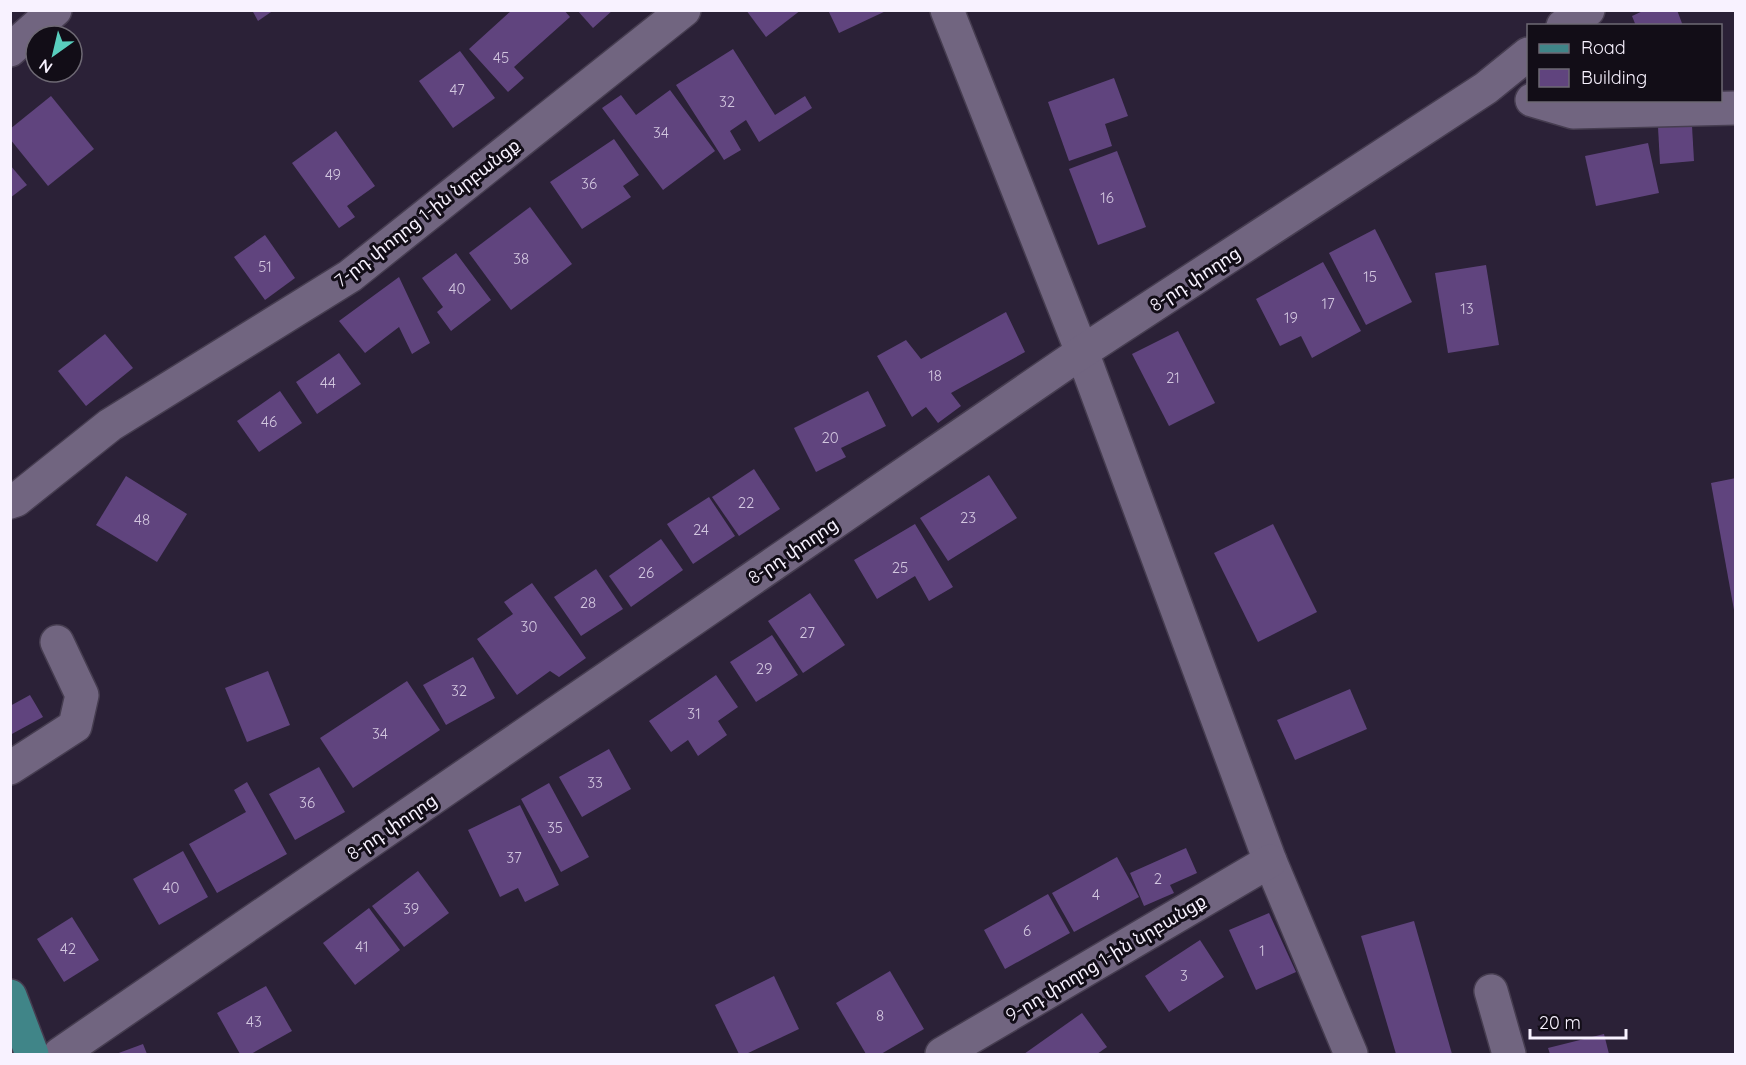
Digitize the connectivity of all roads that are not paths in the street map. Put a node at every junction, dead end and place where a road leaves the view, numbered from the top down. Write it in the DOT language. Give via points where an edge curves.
graph roads {
  1 [pos="55,10"];
  2 [pos="684,10"];
  3 [pos="947,10"];
  4 [pos="1587,10"];
  5 [pos="1566,24"];
  6 [pos="10,50"];
  7 [pos="1527,55"];
  8 [pos="1486,88"];
  9 [pos="1527,99"];
  10 [pos="1537,102"];
  11 [pos="1736,108"];
  12 [pos="1082,352"];
  13 [pos="10,502"];
  14 [pos="57,642"];
  15 [pos="10,768"];
  16 [pos="1270,861"];
  17 [pos="1491,991"];
  18 [pos="10,996"];
  19 [pos="32,1054"];
  20 [pos="60,1054"];
  21 [pos="942,1054"];
  22 [pos="1351,1054"];
  23 [pos="1509,1054"];
  1 -- 6 [label="street"];
  2 -- 13 [label="street, 7-րդ փողոց 1-ին նրբանցք" via="350,276 110,424"];
  3 -- 12 [label="street"];
  4 -- 5 [label="street"];
  7 -- 8 [label="street, 8-րդ փողոց"];
  8 -- 9 [label="street"];
  8 -- 12 [label="street, 8-րդ փողոց"];
  10 -- 11 [label="street" via="1573,112"];
  12 -- 16 [label="street"];
  12 -- 20 [label="street, 8-րդ փողոց"];
  14 -- 15 [label="street" via="82,695 75,726"];
  16 -- 21 [label="street, 9-րդ փողոց 1-ին նրբանցք"];
  16 -- 22 [label="street"];
  17 -- 23 [label="street"];
  18 -- 19 [label="main road"];
}
